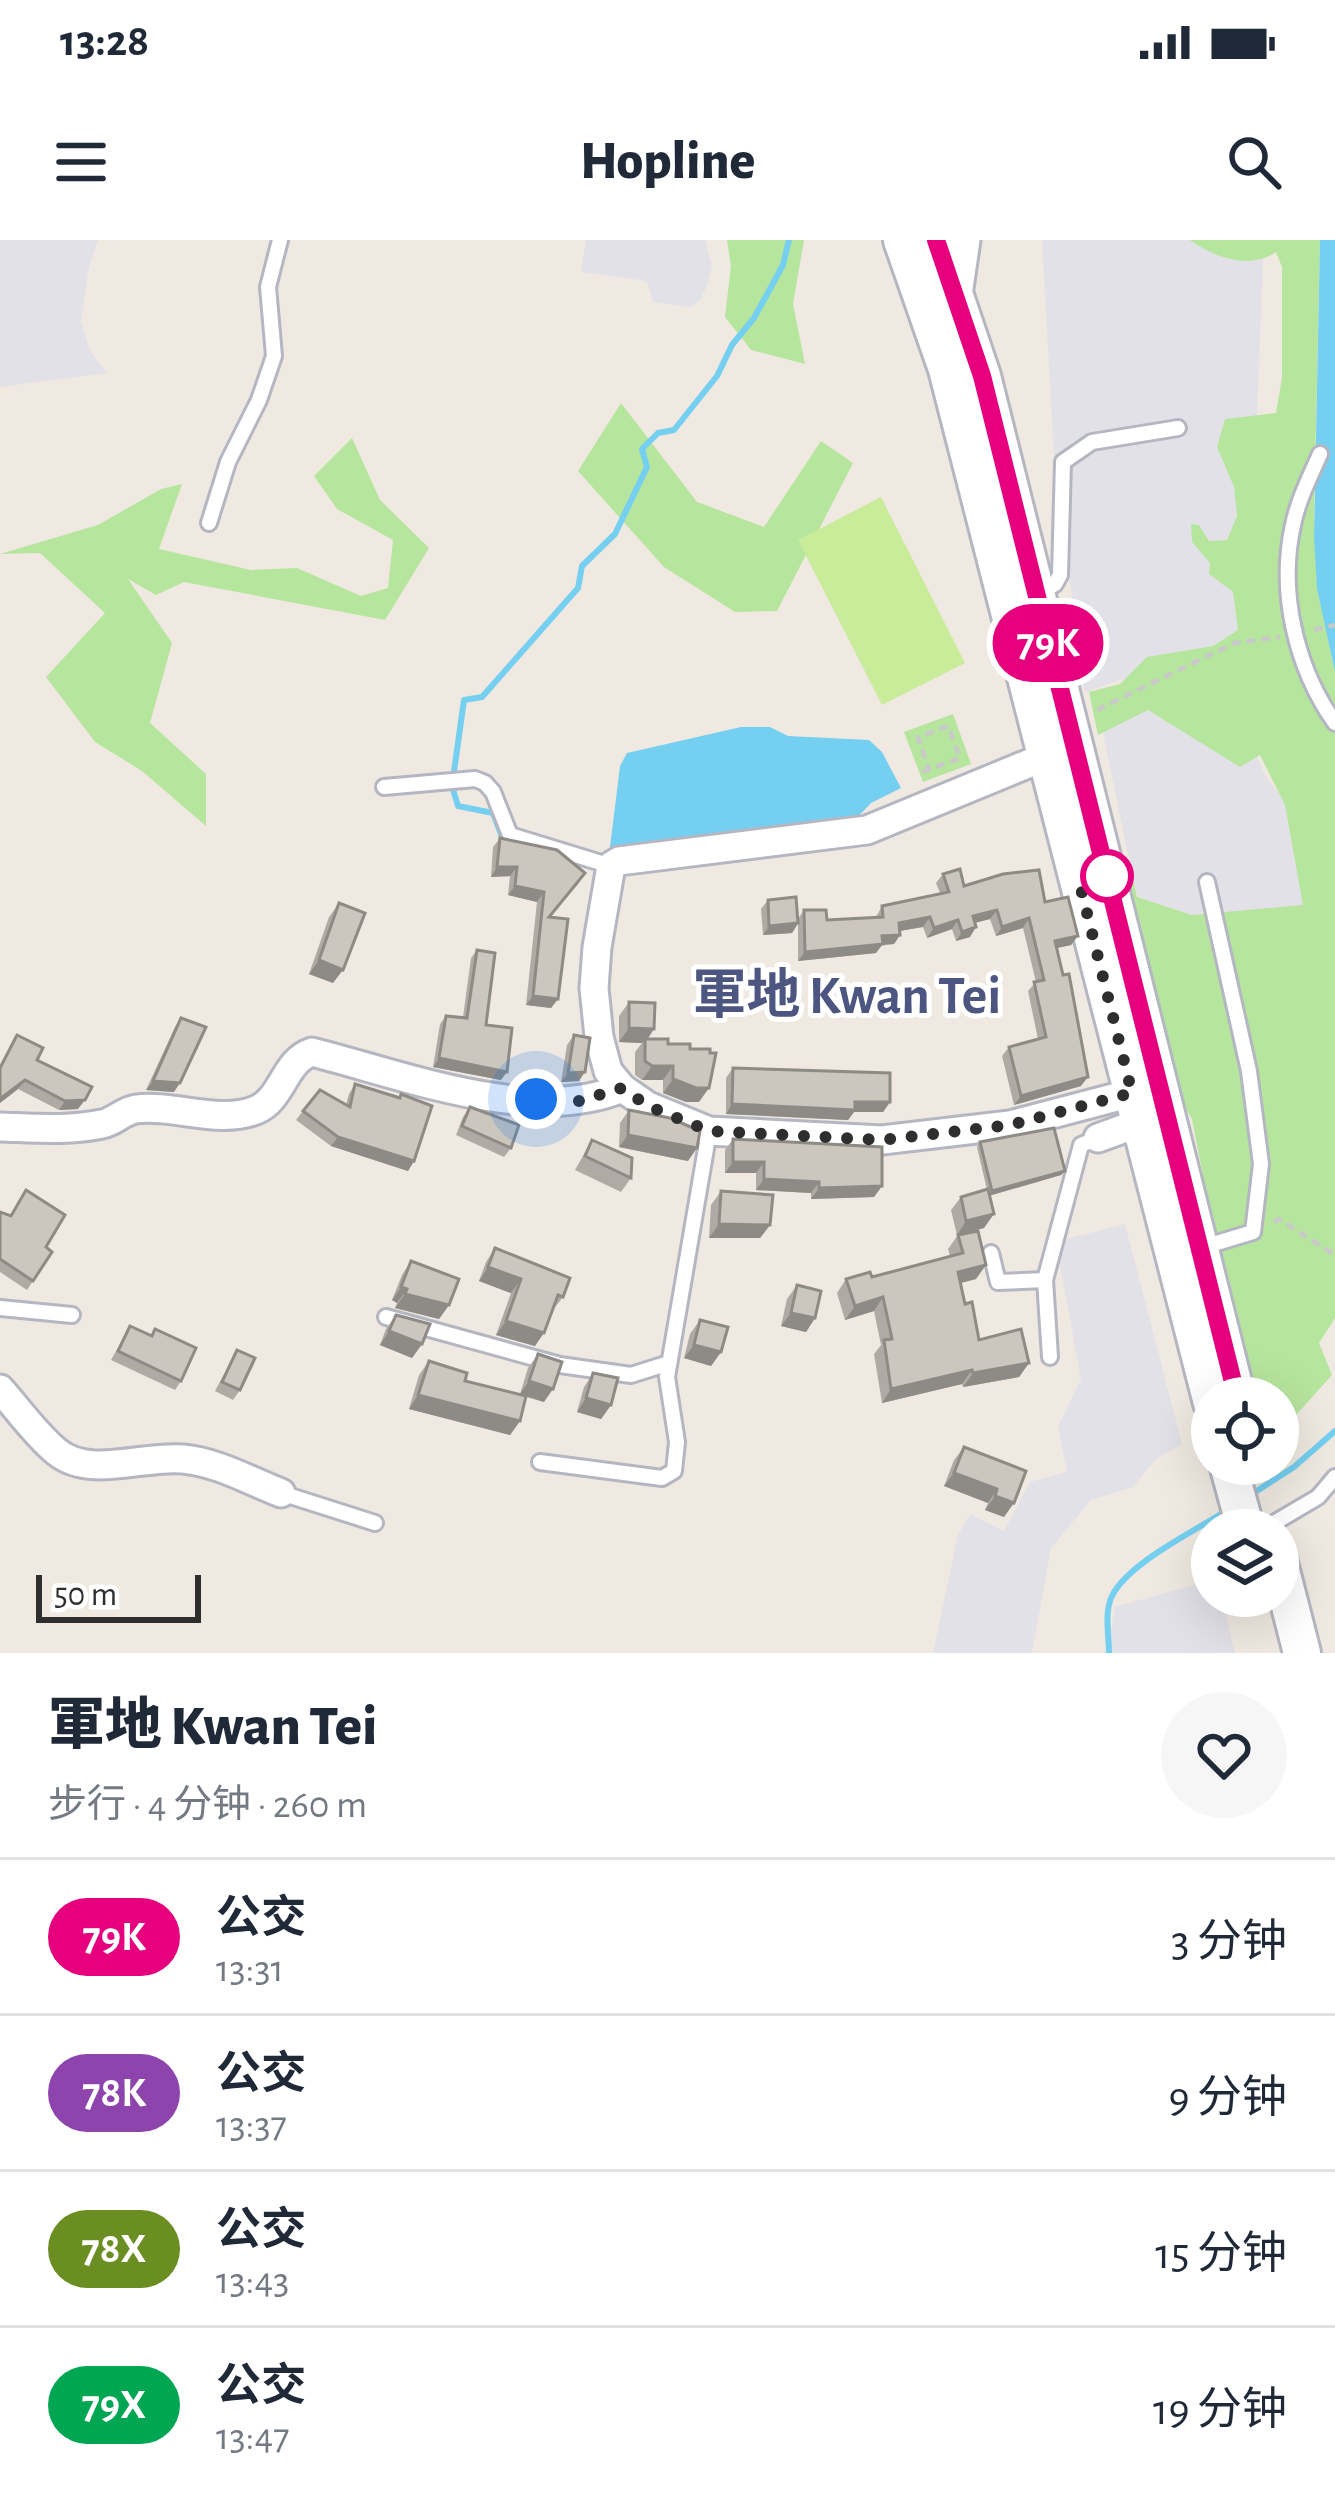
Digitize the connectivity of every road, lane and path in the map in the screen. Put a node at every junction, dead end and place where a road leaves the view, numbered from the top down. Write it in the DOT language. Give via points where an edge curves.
graph roads {
  1 [pos="280,240"];
  2 [pos="902,240"];
  3 [pos="936,240"];
  4 [pos="966,240"];
  5 [pos="957,302"];
  6 [pos="1178,428"];
  7 [pos="1321,454"];
  8 [pos="209,523"];
  9 [pos="1037,596"];
  10 [pos="1335,626"];
  11 [pos="1301,634"];
  12 [pos="1086,715"];
  13 [pos="1335,723"];
  14 [pos="1047,756"];
  15 [pos="926,771"];
  16 [pos="384,787"];
  17 [pos="611,866"];
  18 [pos="1207,882"];
  19 [pos="622,1088"];
  20 [pos="1136,1108"];
  21 [pos="0,1127"];
  22 [pos="709,1131"];
  23 [pos="1098,1138"];
  24 [pos="1252,1232"];
  25 [pos="1200,1248"];
  26 [pos="991,1253"];
  27 [pos="1335,1255"];
  28 [pos="1045,1280"];
  29 [pos="0,1308"];
  30 [pos="72,1315"];
  31 [pos="386,1317"];
  32 [pos="1050,1357"];
  33 [pos="669,1363"];
  34 [pos="1205,1377"];
  35 [pos="1232,1377"];
  36 [pos="0,1389"];
  37 [pos="541,1462"];
  38 [pos="1335,1477"];
  39 [pos="281,1493"];
  40 [pos="1298,1509"];
  41 [pos="375,1523"];
  42 [pos="1268,1617"];
  43 [pos="1290,1617"];
  44 [pos="1277,1653"];
  45 [pos="1302,1653"];
  1 -- 8 [label="lane" via="268,287 274,356"];
  2 -- 14 [label="main road" via="946,369"];
  3 -- 5 [label="main road"];
  4 -- 5 [label="street"];
  5 -- 9 [label="main road"];
  6 -- 9 [label="lane" via="1092,442 1063,462 1060,575"];
  7 -- 11 [label="lane" via="1292,530 1289,591"];
  9 -- 25 [label="main road"];
  10 -- 11 [label="path"];
  11 -- 12 [label="path" via="1234,644"];
  11 -- 13 [label="lane" via="1314,687"];
  14 -- 17 [label="street" via="867,830"];
  14 -- 20 [label="main road"];
  15 -- 15 [label="path" via="960,758 948,726 918,737"];
  16 -- 17 [label="lane" via="475,779 493,792 510,835"];
  17 -- 19 [label="street" via="594,988 603,1058"];
  18 -- 24 [label="lane" via="1261,1164"];
  19 -- 21 [label="street" via="576,1102 463,1093 312,1052 292,1066 271,1100 240,1114 136,1109 91,1126"];
  19 -- 22 [label="street"];
  20 -- 22 [label="street" via="920,1138"];
  20 -- 23 [label="street"];
  20 -- 34 [label="main road"];
  22 -- 33 [label="lane"];
  23 -- 28 [label="lane" via="1081,1145"];
  24 -- 25 [label="lane"];
  24 -- 27 [label="path" via="1279,1219"];
  25 -- 35 [label="main road"];
  26 -- 28 [label="lane" via="998,1282"];
  28 -- 32 [label="lane"];
  29 -- 30 [label="lane"];
  31 -- 33 [label="lane" via="560,1365 631,1375"];
  33 -- 37 [label="lane" via="677,1442 669,1477"];
  36 -- 39 [label="street" via="59,1454 95,1467 180,1458"];
  38 -- 40 [label="lane"];
  39 -- 41 [label="lane"];
  42 -- 44 [label="main road"];
  43 -- 45 [label="main road"];
}
